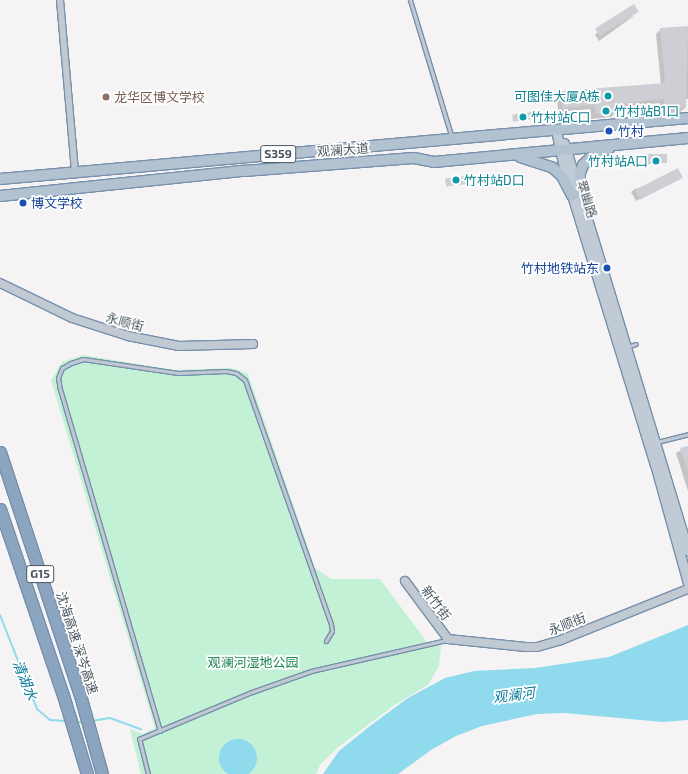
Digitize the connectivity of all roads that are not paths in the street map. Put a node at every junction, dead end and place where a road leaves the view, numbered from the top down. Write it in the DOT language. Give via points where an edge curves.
graph roads {
  1 [pos="60,0"];
  2 [pos="410,0"];
  3 [pos="688,118"];
  4 [pos="556,130"];
  5 [pos="688,138"];
  6 [pos="452,140"];
  7 [pos="625,143"];
  8 [pos="563,150"];
  9 [pos="504,155"];
  10 [pos="75,173"];
  11 [pos="0,180"];
  12 [pos="576,195"];
  13 [pos="0,196"];
  14 [pos="0,283"];
  15 [pos="253,344"];
  16 [pos="636,344"];
  17 [pos="623,348"];
  18 [pos="688,434"];
  19 [pos="657,442"];
  20 [pos="0,452"];
  21 [pos="0,509"];
  22 [pos="688,551"];
  23 [pos="405,581"];
  24 [pos="688,583"];
  25 [pos="688,589"];
  26 [pos="448,639"];
  27 [pos="326,641"];
  28 [pos="160,731"];
  29 [pos="87,774"];
  30 [pos="102,774"];
  31 [pos="148,774"];
  1 -- 10 [label="street"];
  2 -- 6 [label="lane"];
  3 -- 4 [label="main road, 观澜大道 / S359"];
  4 -- 6 [label="main road, 观澜大道 / S359"];
  4 -- 8 [label="main road, 翠幽路"];
  5 -- 7 [label="main road, 观澜大道 / S359"];
  6 -- 10 [label="main road, 观澜大道 / S359"];
  7 -- 8 [label="main road, 观澜大道 / S359"];
  7 -- 12 [label="main road" via="602,151 586,161 580,173"];
  8 -- 9 [label="main road, 观澜大道 / S359"];
  8 -- 12 [label="main road, 翠幽路"];
  9 -- 12 [label="main road" via="529,158 549,166 562,176"];
  9 -- 13 [label="main road, 观澜大道 / S359" via="434,162 414,158 281,168"];
  10 -- 11 [label="main road, 观澜大道 / S359"];
  12 -- 17 [label="main road, 翠幽路"];
  14 -- 15 [label="street, 永顺街" via="72,318 128,336 179,346"];
  16 -- 17 [label="lane"];
  17 -- 19 [label="main road, 翠幽路"];
  17 -- 24 [label="main road, 翠幽路"];
  18 -- 19 [label="lane"];
  19 -- 22 [label="main road, 翠幽路"];
  20 -- 30 [label="highway, 沈海高速 深岑高速 / G15" via="80,695"];
  21 -- 29 [label="highway, G15"];
  23 -- 26 [label="street, 新竹街"];
  25 -- 26 [label="street, 永顺街" via="537,647"];
  26 -- 28 [label="lane" via="311,671 249,693"];
  27 -- 28 [label="lane" via="332,631 331,624 245,380 236,373 226,371 178,373 83,359 71,363 62,368 58,378 60,390"];
  28 -- 31 [label="lane" via="139,740"];
}
